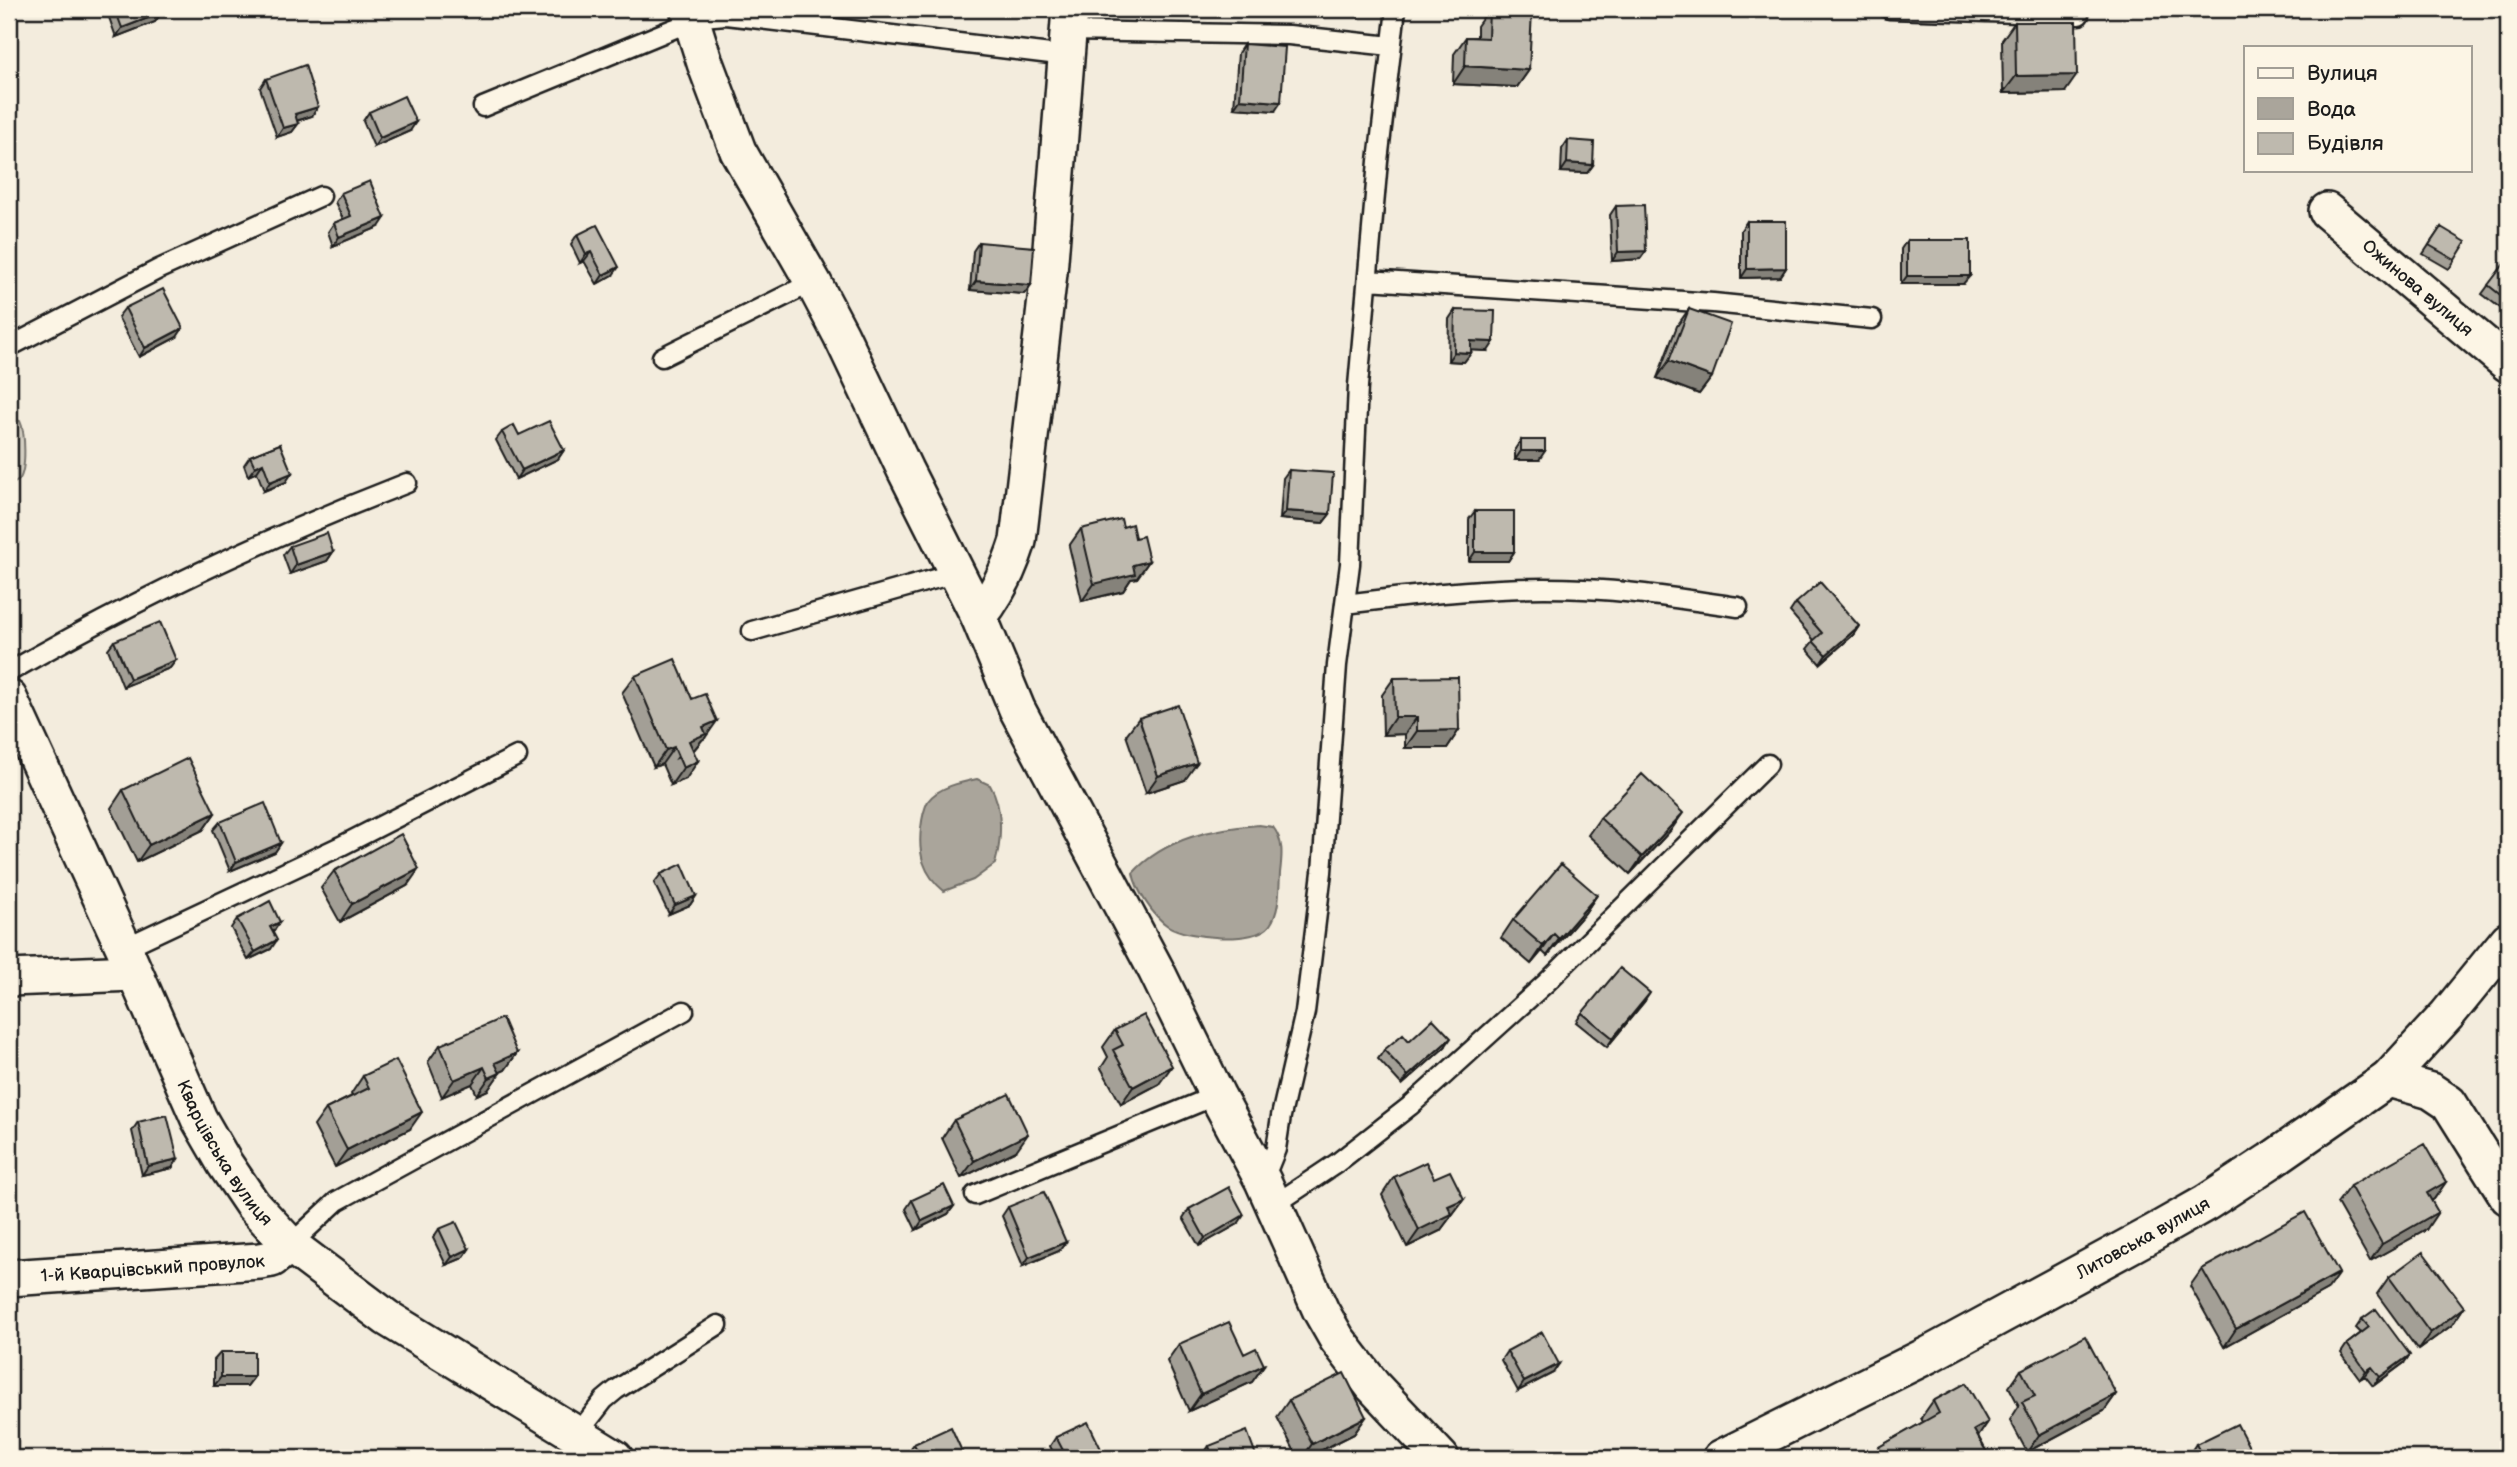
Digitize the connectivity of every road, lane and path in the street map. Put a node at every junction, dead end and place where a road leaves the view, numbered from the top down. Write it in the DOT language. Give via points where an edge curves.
graph roads {
  1 [pos="1396,9"];
  2 [pos="1889,9"];
  3 [pos="690,15"];
  4 [pos="2079,15"];
  5 [pos="1068,32"];
  6 [pos="1391,46"];
  7 [pos="483,107"];
  8 [pos="321,195"];
  9 [pos="2327,211"];
  10 [pos="1367,280"];
  11 [pos="813,282"];
  12 [pos="1871,319"];
  13 [pos="9,347"];
  14 [pos="662,358"];
  15 [pos="2508,364"];
  16 [pos="407,483"];
  17 [pos="956,573"];
  18 [pos="1345,604"];
  19 [pos="1738,607"];
  20 [pos="979,617"];
  21 [pos="752,631"];
  22 [pos="9,694"];
  23 [pos="517,756"];
  24 [pos="1769,764"];
  25 [pos="2508,940"];
  26 [pos="129,960"];
  27 [pos="9,978"];
  28 [pos="684,1011"];
  29 [pos="2388,1079"];
  30 [pos="1217,1095"];
  31 [pos="1269,1193"];
  32 [pos="975,1195"];
  33 [pos="2508,1197"];
  34 [pos="290,1245"];
  35 [pos="9,1278"];
  36 [pos="718,1325"];
  37 [pos="576,1436"];
  38 [pos="615,1458"];
  39 [pos="1441,1458"];
  40 [pos="1721,1458"];
  1 -- 6 [label="lane"];
  2 -- 4 [label="lane"];
  3 -- 5 [label="lane"];
  3 -- 7 [label="lane"];
  3 -- 11 [label="street" via="738,151"];
  5 -- 6 [label="lane" via="1289,35"];
  5 -- 20 [label="street" via="1049,273 1018,541 1010,567"];
  6 -- 10 [label="lane"];
  8 -- 13 [label="lane" via="159,269"];
  9 -- 15 [label="street, Ожинова вулиця"];
  10 -- 12 [label="lane" via="1686,301"];
  10 -- 18 [label="lane"];
  11 -- 14 [label="lane"];
  11 -- 17 [label="street"];
  16 -- 22 [label="lane" via="289,530 168,586"];
  17 -- 20 [label="street"];
  17 -- 21 [label="lane"];
  18 -- 19 [label="lane" via="1523,588 1633,592"];
  18 -- 31 [label="lane" via="1305,1012"];
  20 -- 30 [label="street" via="1017,709"];
  22 -- 26 [label="street, Кварцівська вулиця"];
  23 -- 26 [label="lane"];
  24 -- 31 [label="lane" via="1546,983 1429,1088 1359,1147"];
  25 -- 29 [label="street, Литовська вулиця"];
  26 -- 27 [label="street"];
  26 -- 34 [label="street, Кварцівська вулиця" via="199,1119 252,1204"];
  28 -- 34 [label="lane" via="337,1201"];
  29 -- 33 [label="street" via="2431,1091 2449,1103"];
  29 -- 40 [label="street, Литовська вулиця" via="2174,1221 1930,1354"];
  30 -- 31 [label="street"];
  30 -- 32 [label="lane"];
  31 -- 39 [label="street" via="1337,1339 1373,1386"];
  34 -- 35 [label="street, 1-й Кварцівський провулок" via="272,1259 260,1261"];
  34 -- 37 [label="street, Кварцівська вулиця" via="387,1318"];
  36 -- 37 [label="lane" via="616,1390"];
  37 -- 38 [label="street, Кварцівська вулиця"];
}
